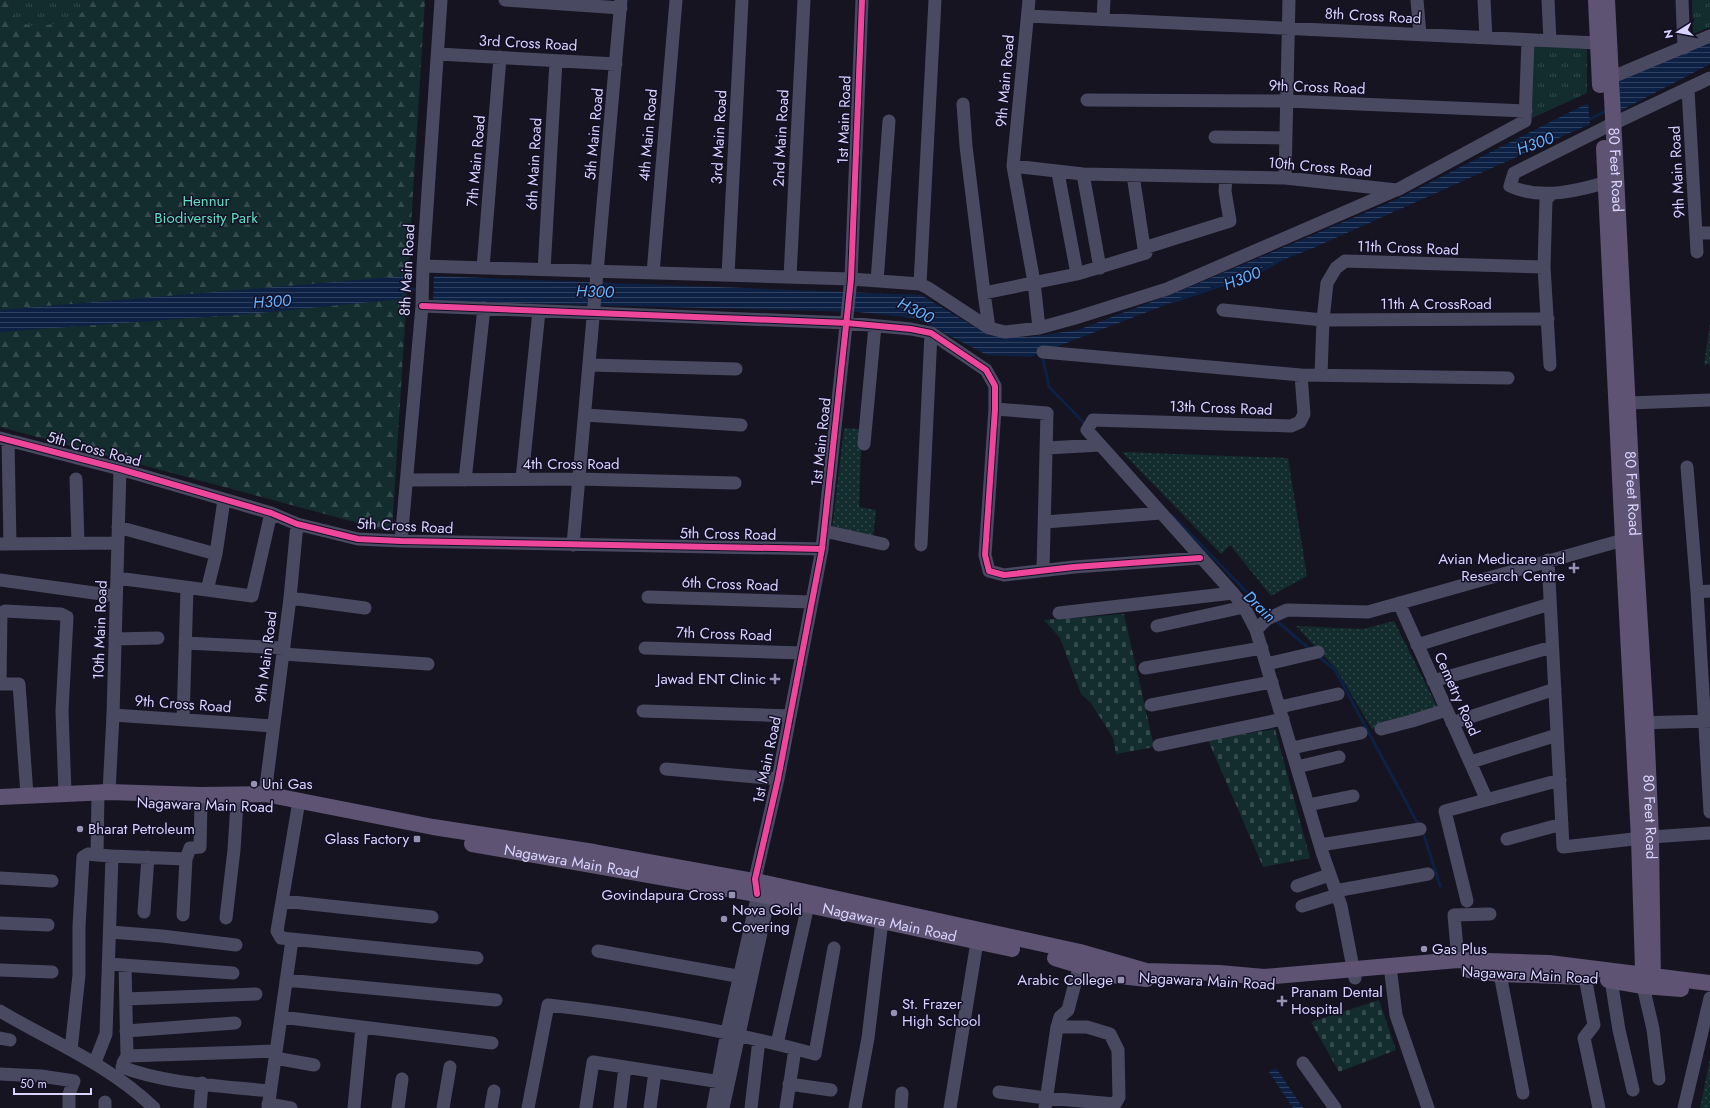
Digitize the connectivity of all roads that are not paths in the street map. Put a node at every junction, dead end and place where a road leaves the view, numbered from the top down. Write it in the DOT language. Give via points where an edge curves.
graph roads {
  1 [pos="441,0"];
  2 [pos="505,0"];
  3 [pos="676,0"];
  4 [pos="742,0"];
  5 [pos="804,0"];
  6 [pos="862,0"];
  7 [pos="935,0"];
  8 [pos="1029,0"];
  9 [pos="1104,0"];
  10 [pos="1289,0"];
  11 [pos="1417,0"];
  12 [pos="1484,0"];
  13 [pos="1548,0"];
  14 [pos="1596,0"];
  15 [pos="1607,0"];
  16 [pos="1682,0"];
  17 [pos="621,4"];
  18 [pos="1028,16"];
  19 [pos="1103,19"];
  20 [pos="1289,27"];
  21 [pos="1420,34"];
  22 [pos="1710,36"];
  23 [pos="1486,38"];
  24 [pos="1528,40"];
  25 [pos="1550,41"];
  26 [pos="1597,43"];
  27 [pos="1684,48"];
  28 [pos="438,54"];
  29 [pos="500,57"];
  30 [pos="556,61"];
  31 [pos="616,64"];
  32 [pos="1710,78"];
  33 [pos="1605,80"];
  34 [pos="1688,89"];
  35 [pos="1087,100"];
  36 [pos="1287,101"];
  37 [pos="963,104"];
  38 [pos="1526,111"];
  39 [pos="889,121"];
  40 [pos="1608,121"];
  41 [pos="1215,137"];
  42 [pos="1286,138"];
  43 [pos="1013,166"];
  44 [pos="1058,173"];
  45 [pos="1083,174"];
  46 [pos="1133,175"];
  47 [pos="1226,177"];
  48 [pos="1285,178"];
  49 [pos="1611,181"];
  50 [pos="1397,190"];
  51 [pos="1551,194"];
  52 [pos="1710,233"];
  53 [pos="1696,234"];
  54 [pos="1144,248"];
  55 [pos="1697,252"];
  56 [pos="423,266"];
  57 [pos="1544,267"];
  58 [pos="483,268"];
  59 [pos="1100,268"];
  60 [pos="544,270"];
  61 [pos="598,271"];
  62 [pos="653,273"];
  63 [pos="1077,274"];
  64 [pos="728,275"];
  65 [pos="790,277"];
  66 [pos="851,279"];
  67 [pos="877,281"];
  68 [pos="1034,282"];
  69 [pos="920,284"];
  70 [pos="984,293"];
  71 [pos="422,306"];
  72 [pos="484,308"];
  73 [pos="1223,310"];
  74 [pos="539,311"];
  75 [pos="595,313"];
  76 [pos="1548,319"];
  77 [pos="1323,320"];
  78 [pos="847,323"];
  79 [pos="875,326"];
  80 [pos="989,328"];
  81 [pos="1039,328"];
  82 [pos="931,333"];
  83 [pos="1042,352"];
  84 [pos="590,365"];
  85 [pos="1550,365"];
  86 [pos="736,369"];
  87 [pos="1301,375"];
  88 [pos="1321,375"];
  89 [pos="1508,378"];
  90 [pos="1710,400"];
  91 [pos="1628,403"];
  92 [pos="995,409"];
  93 [pos="586,415"];
  94 [pos="741,425"];
  95 [pos="4,439"];
  96 [pos="864,444"];
  97 [pos="1100,445"];
  98 [pos="1047,448"];
  99 [pos="1687,467"];
  100 [pos="120,469"];
  101 [pos="76,479"];
  102 [pos="522,479"];
  103 [pos="579,479"];
  104 [pos="407,480"];
  105 [pos="466,480"];
  106 [pos="735,483"];
  107 [pos="224,500"];
  108 [pos="271,513"];
  109 [pos="1161,513"];
  110 [pos="1045,522"];
  111 [pos="297,524"];
  112 [pos="118,526"];
  113 [pos="824,531"];
  114 [pos="1623,540"];
  115 [pos="402,541"];
  116 [pos="78,543"];
  117 [pos="118,543"];
  118 [pos="5,544"];
  119 [pos="573,544"];
  120 [pos="883,544"];
  121 [pos="921,545"];
  122 [pos="822,549"];
  123 [pos="216,554"];
  124 [pos="1200,558"];
  125 [pos="1548,560"];
  126 [pos="1043,570"];
  127 [pos="117,578"];
  128 [pos="0,580"];
  129 [pos="187,588"];
  130 [pos="208,590"];
  131 [pos="1704,591"];
  132 [pos="1233,593"];
  133 [pos="116,596"];
  134 [pos="648,597"];
  135 [pos="290,598"];
  136 [pos="812,602"];
  137 [pos="1399,603"];
  138 [pos="1550,604"];
  139 [pos="1244,607"];
  140 [pos="364,608"];
  141 [pos="1059,614"];
  142 [pos="1157,626"];
  143 [pos="1256,630"];
  144 [pos="158,638"];
  145 [pos="1705,638"];
  146 [pos="115,639"];
  147 [pos="185,643"];
  148 [pos="1417,645"];
  149 [pos="1552,647"];
  150 [pos="645,648"];
  151 [pos="1262,648"];
  152 [pos="283,651"];
  153 [pos="1318,652"];
  154 [pos="802,653"];
  155 [pos="428,664"];
  156 [pos="1267,664"];
  157 [pos="1145,668"];
  158 [pos="1706,676"];
  159 [pos="1433,681"];
  160 [pos="1272,682"];
  161 [pos="1555,688"];
  162 [pos="1338,694"];
  163 [pos="1151,705"];
  164 [pos="1446,710"];
  165 [pos="643,711"];
  166 [pos="1281,713"];
  167 [pos="113,715"];
  168 [pos="790,716"];
  169 [pos="183,720"];
  170 [pos="1708,721"];
  171 [pos="1452,723"];
  172 [pos="1639,723"];
  173 [pos="274,726"];
  174 [pos="1380,728"];
  175 [pos="1361,732"];
  176 [pos="1557,735"];
  177 [pos="1159,744"];
  178 [pos="1292,748"];
  179 [pos="1339,757"];
  180 [pos="1471,762"];
  181 [pos="1709,765"];
  182 [pos="1297,767"];
  183 [pos="666,769"];
  184 [pos="778,779"];
  185 [pos="1560,780"];
  186 [pos="65,793"];
  187 [pos="265,794"];
  188 [pos="27,795"];
  189 [pos="102,796"];
  190 [pos="1353,796"];
  191 [pos="0,797"];
  192 [pos="1486,798"];
  193 [pos="201,803"];
  194 [pos="237,803"];
  195 [pos="1308,805"];
  196 [pos="298,806"];
  197 [pos="1710,806"];
  198 [pos="0,807"];
  199 [pos="1710,812"];
  200 [pos="1562,824"];
  201 [pos="1420,829"];
  202 [pos="1710,833"];
  203 [pos="1645,838"];
  204 [pos="1507,839"];
  205 [pos="1320,844"];
  206 [pos="97,855"];
  207 [pos="112,856"];
  208 [pos="148,857"];
  209 [pos="186,859"];
  210 [pos="1428,874"];
  211 [pos="1329,875"];
  212 [pos="0,878"];
  213 [pos="52,880"];
  214 [pos="1297,886"];
  215 [pos="762,887"];
  216 [pos="1336,893"];
  217 [pos="283,901"];
  218 [pos="1467,901"];
  219 [pos="808,905"];
  220 [pos="1302,906"];
  221 [pos="144,912"];
  222 [pos="183,914"];
  223 [pos="1490,914"];
  224 [pos="432,917"];
  225 [pos="226,918"];
  226 [pos="882,921"];
  227 [pos="0,923"];
  228 [pos="48,925"];
  229 [pos="110,932"];
  230 [pos="292,940"];
  231 [pos="977,942"];
  232 [pos="236,945"];
  233 [pos="834,948"];
  234 [pos="598,951"];
  235 [pos="1051,952"];
  236 [pos="477,958"];
  237 [pos="1458,960"];
  238 [pos="109,964"];
  239 [pos="1080,964"];
  240 [pos="125,966"];
  241 [pos="0,970"];
  242 [pos="1390,970"];
  243 [pos="52,972"];
  244 [pos="233,973"];
  245 [pos="1354,974"];
  246 [pos="1500,974"];
  247 [pos="1585,977"];
  248 [pos="745,978"];
  249 [pos="286,980"];
  250 [pos="1611,980"];
  251 [pos="1648,980"];
  252 [pos="1710,983"];
  253 [pos="1710,991"];
  254 [pos="256,994"];
  255 [pos="126,998"];
  256 [pos="1710,998"];
  257 [pos="496,1000"];
  258 [pos="0,1011"];
  259 [pos="281,1017"];
  260 [pos="235,1023"];
  261 [pos="362,1027"];
  262 [pos="1057,1027"];
  263 [pos="126,1031"];
  264 [pos="733,1033"];
  265 [pos="759,1040"];
  266 [pos="492,1044"];
  267 [pos="776,1044"];
  268 [pos="795,1049"];
  269 [pos="71,1050"];
  270 [pos="276,1055"];
  271 [pos="95,1062"];
  272 [pos="1303,1063"];
  273 [pos="314,1065"];
  274 [pos="121,1067"];
  275 [pos="450,1067"];
  276 [pos="626,1067"];
  277 [pos="655,1072"];
  278 [pos="0,1074"];
  279 [pos="402,1079"];
  280 [pos="1659,1079"];
  281 [pos="723,1082"];
  282 [pos="202,1083"];
  283 [pos="789,1084"];
  284 [pos="831,1090"];
  285 [pos="1633,1090"];
  286 [pos="270,1091"];
  287 [pos="494,1091"];
  288 [pos="999,1092"];
  289 [pos="902,1093"];
  290 [pos="1523,1093"];
  291 [pos="1045,1103"];
  292 [pos="268,1106"];
  293 [pos="586,1106"];
  294 [pos="69,1108"];
  295 [pos="154,1108"];
  296 [pos="200,1108"];
  297 [pos="290,1108"];
  298 [pos="354,1108"];
  299 [pos="398,1108"];
  300 [pos="443,1108"];
  301 [pos="491,1108"];
  302 [pos="528,1108"];
  303 [pos="620,1108"];
  304 [pos="650,1108"];
  305 [pos="713,1108"];
  306 [pos="723,1108"];
  307 [pos="752,1108"];
  308 [pos="786,1108"];
  309 [pos="855,1108"];
  310 [pos="901,1108"];
  311 [pos="950,1108"];
  312 [pos="1335,1108"];
  313 [pos="1428,1108"];
  314 [pos="1599,1108"];
  315 [pos="1684,1108"];
  1 -- 28 [label="street, 8th Main Road"];
  2 -- 17 [label="street"];
  3 -- 62 [label="street, 4th Main Road"];
  4 -- 64 [label="street, 3rd Main Road"];
  5 -- 65 [label="street, 2nd Main Road"];
  6 -- 66 [label="street, 1st Main Road"];
  7 -- 69 [label="street"];
  8 -- 18 [label="street, 9th Main Road"];
  9 -- 19 [label="street"];
  10 -- 20 [label="street"];
  11 -- 21 [label="street"];
  12 -- 23 [label="street"];
  13 -- 25 [label="street"];
  14 -- 26 [label="main road, 80 Feet Road"];
  15 -- 33 [label="main road, 80 Feet Road"];
  16 -- 27 [label="street"];
  17 -- 31 [label="street, 5th Main Road"];
  18 -- 19 [label="street, 8th Cross Road"];
  18 -- 43 [label="street, 9th Main Road"];
  19 -- 20 [label="street, 8th Cross Road"];
  20 -- 21 [label="street, 8th Cross Road"];
  20 -- 36 [label="street"];
  21 -- 23 [label="street, 8th Cross Road"];
  22 -- 27 [label="street"];
  23 -- 24 [label="street, 8th Cross Road"];
  24 -- 25 [label="street, 8th Cross Road"];
  24 -- 38 [label="street"];
  25 -- 26 [label="street, 8th Cross Road"];
  26 -- 33 [label="main road, 80 Feet Road"];
  27 -- 33 [label="street"];
  28 -- 29 [label="street, 3rd Cross Road"];
  28 -- 56 [label="street, 8th Main Road"];
  29 -- 30 [label="street, 3rd Cross Road"];
  29 -- 58 [label="street, 7th Main Road"];
  30 -- 31 [label="street, 3rd Cross Road"];
  30 -- 60 [label="street, 6th Main Road"];
  31 -- 61 [label="street, 5th Main Road"];
  32 -- 34 [label="street"];
  33 -- 40 [label="main road, 80 Feet Road"];
  34 -- 40 [label="street"];
  34 -- 53 [label="street, 9th Main Road"];
  35 -- 36 [label="street, 9th Cross Road"];
  36 -- 38 [label="street, 9th Cross Road"];
  36 -- 42 [label="street"];
  37 -- 70 [label="street"];
  38 -- 50 [label="street" via="1525,121"];
  39 -- 67 [label="street"];
  40 -- 49 [label="main road, 80 Feet Road"];
  40 -- 51 [label="street" via="1514,173 1510,186 1522,192"];
  41 -- 42 [label="street"];
  42 -- 48 [label="street"];
  43 -- 44 [label="street, 10th Cross Road"];
  43 -- 68 [label="street, 9th Main Road"];
  44 -- 45 [label="street, 10th Cross Road"];
  44 -- 63 [label="street"];
  45 -- 46 [label="street, 10th Cross Road"];
  45 -- 59 [label="street"];
  46 -- 47 [label="street, 10th Cross Road"];
  46 -- 54 [label="street"];
  47 -- 48 [label="street, 10th Cross Road"];
  47 -- 54 [label="street" via="1225,191 1230,221"];
  48 -- 50 [label="street, 10th Cross Road"];
  49 -- 51 [label="street"];
  49 -- 91 [label="main road, 80 Feet Road"];
  49 -- 114 [label="main road, 80 Feet Road"];
  50 -- 81 [label="street" via="1166,289"];
  51 -- 57 [label="street" via="1546,200"];
  52 -- 53 [label="street"];
  53 -- 55 [label="street, 9th Main Road"];
  54 -- 59 [label="street" via="1146,253"];
  56 -- 58 [label="street"];
  56 -- 71 [label="street, 8th Main Road"];
  57 -- 76 [label="street"];
  57 -- 77 [label="street, 11th Cross Road" via="1345,261 1336,268 1327,283"];
  58 -- 60 [label="street"];
  59 -- 63 [label="street"];
  60 -- 61 [label="street"];
  61 -- 62 [label="street"];
  61 -- 75 [label="street, 5th Main Road"];
  62 -- 64 [label="street"];
  63 -- 68 [label="street"];
  64 -- 65 [label="street"];
  65 -- 66 [label="street"];
  66 -- 67 [label="street"];
  66 -- 78 [label="street, 1st Main Road"];
  67 -- 69 [label="street"];
  68 -- 70 [label="street"];
  68 -- 81 [label="street, 9th Main Road"];
  69 -- 80 [label="street"];
  70 -- 80 [label="street"];
  71 -- 72 [label="street"];
  71 -- 104 [label="street, 8th Main Road"];
  72 -- 74 [label="street"];
  72 -- 105 [label="street"];
  73 -- 77 [label="street, 11th A CrossRoad"];
  74 -- 75 [label="street"];
  74 -- 102 [label="street"];
  75 -- 78 [label="street"];
  75 -- 84 [label="street, 5th Main Road"];
  76 -- 77 [label="street, 11th A CrossRoad"];
  76 -- 85 [label="street"];
  77 -- 88 [label="street, 11th Cross Road"];
  78 -- 79 [label="street"];
  78 -- 113 [label="street, 1st Main Road"];
  79 -- 82 [label="street"];
  79 -- 96 [label="street"];
  80 -- 81 [label="street" via="1005,332"];
  82 -- 92 [label="street" via="986,370 995,386"];
  82 -- 121 [label="street"];
  83 -- 87 [label="street"];
  84 -- 86 [label="street"];
  84 -- 93 [label="street, 5th Main Road"];
  87 -- 88 [label="street"];
  87 -- 97 [label="street, 13th Cross Road" via="1304,414 1300,422 1291,426 1090,425"];
  88 -- 89 [label="street"];
  90 -- 91 [label="street"];
  91 -- 172 [label="main road, 80 Feet Road"];
  92 -- 98 [label="street" via="1047,413"];
  92 -- 126 [label="street" via="986,555 989,570 1004,575"];
  93 -- 94 [label="street"];
  93 -- 103 [label="street, 5th Main Road"];
  95 -- 100 [label="street, 5th Cross Road"];
  95 -- 118 [label="street"];
  97 -- 98 [label="street"];
  97 -- 109 [label="street"];
  98 -- 110 [label="street"];
  99 -- 131 [label="street"];
  100 -- 107 [label="street, 5th Cross Road"];
  100 -- 112 [label="street, 10th Main Road"];
  101 -- 116 [label="street"];
  102 -- 103 [label="street, 4th Cross Road"];
  102 -- 105 [label="street, 4th Cross Road"];
  103 -- 106 [label="street, 4th Cross Road"];
  103 -- 119 [label="street, 5th Main Road"];
  104 -- 105 [label="street, 4th Cross Road"];
  104 -- 115 [label="street, 8th Main Road"];
  107 -- 108 [label="street, 5th Cross Road"];
  107 -- 123 [label="street"];
  108 -- 111 [label="street, 5th Cross Road"];
  108 -- 130 [label="street" via="252,596"];
  109 -- 110 [label="street"];
  109 -- 124 [label="street"];
  110 -- 126 [label="street"];
  111 -- 115 [label="street, 5th Cross Road" via="358,539"];
  111 -- 135 [label="street, 9th Main Road"];
  112 -- 117 [label="street, 10th Main Road"];
  112 -- 123 [label="street"];
  113 -- 120 [label="street"];
  113 -- 122 [label="street, 1st Main Road"];
  114 -- 125 [label="street"];
  114 -- 172 [label="main road, 80 Feet Road"];
  115 -- 119 [label="street, 5th Cross Road"];
  116 -- 117 [label="street"];
  116 -- 118 [label="street"];
  117 -- 127 [label="street, 10th Main Road"];
  119 -- 122 [label="street, 5th Cross Road"];
  122 -- 136 [label="street, 1st Main Road"];
  123 -- 130 [label="street"];
  124 -- 126 [label="street"];
  124 -- 132 [label="street"];
  125 -- 137 [label="street"];
  125 -- 138 [label="street"];
  127 -- 129 [label="street"];
  127 -- 133 [label="street, 10th Main Road"];
  128 -- 133 [label="street"];
  129 -- 130 [label="street"];
  129 -- 147 [label="street"];
  131 -- 145 [label="street"];
  132 -- 139 [label="street"];
  132 -- 141 [label="street"];
  133 -- 146 [label="street, 10th Main Road"];
  134 -- 136 [label="street, 6th Cross Road"];
  135 -- 140 [label="street"];
  135 -- 152 [label="street, 9th Main Road"];
  136 -- 154 [label="street, 1st Main Road"];
  137 -- 143 [label="street" via="1368,612 1282,612 1267,619"];
  137 -- 148 [label="street, Cemetry Road"];
  138 -- 148 [label="street"];
  138 -- 149 [label="street"];
  139 -- 142 [label="street"];
  139 -- 143 [label="street"];
  143 -- 151 [label="street"];
  144 -- 146 [label="street"];
  145 -- 158 [label="street"];
  146 -- 167 [label="street, 10th Main Road"];
  147 -- 152 [label="street"];
  147 -- 169 [label="street"];
  148 -- 159 [label="street, Cemetry Road"];
  149 -- 159 [label="street"];
  149 -- 161 [label="street"];
  150 -- 154 [label="street, 7th Cross Road"];
  151 -- 156 [label="street"];
  151 -- 157 [label="street"];
  152 -- 155 [label="street"];
  152 -- 173 [label="street, 9th Main Road"];
  153 -- 156 [label="street"];
  154 -- 168 [label="street, 1st Main Road"];
  156 -- 160 [label="street"];
  158 -- 170 [label="street"];
  159 -- 164 [label="street, Cemetry Road"];
  160 -- 163 [label="street"];
  160 -- 166 [label="street"];
  161 -- 171 [label="street"];
  161 -- 176 [label="street"];
  162 -- 166 [label="street"];
  164 -- 171 [label="street, Cemetry Road"];
  164 -- 174 [label="street"];
  165 -- 168 [label="street"];
  166 -- 177 [label="street"];
  166 -- 178 [label="street"];
  167 -- 169 [label="street, 9th Cross Road"];
  167 -- 189 [label="street, 10th Main Road"];
  168 -- 184 [label="street, 1st Main Road"];
  169 -- 173 [label="street, 9th Cross Road"];
  170 -- 172 [label="street"];
  170 -- 181 [label="street"];
  171 -- 180 [label="street, Cemetry Road"];
  172 -- 203 [label="main road, 80 Feet Road"];
  173 -- 187 [label="street, 9th Main Road"];
  175 -- 178 [label="street"];
  176 -- 180 [label="street"];
  176 -- 185 [label="street"];
  178 -- 182 [label="street"];
  179 -- 182 [label="street"];
  180 -- 192 [label="street, Cemetry Road"];
  181 -- 197 [label="street"];
  182 -- 195 [label="street"];
  183 -- 184 [label="street"];
  184 -- 215 [label="street, 1st Main Road"];
  185 -- 192 [label="street"];
  185 -- 200 [label="street"];
  186 -- 188 [label="main road, Nagawara Main Road"];
  186 -- 188 [label="street" via="62,711 67,617 61,614 5,611 1,613 0,684 19,684"];
  186 -- 189 [label="main road, Nagawara Main Road"];
  187 -- 189 [label="main road, Nagawara Main Road"];
  187 -- 196 [label="main road, Nagawara Main Road"];
  188 -- 191 [label="main road, Nagawara Main Road"];
  189 -- 193 [label="main road, Nagawara Main Road"];
  189 -- 198 [label="main road, Nagawara Main Road"];
  189 -- 206 [label="street, 10th Main Road"];
  190 -- 195 [label="street"];
  192 -- 218 [label="street" via="1445,811"];
  193 -- 194 [label="main road, Nagawara Main Road"];
  193 -- 209 [label="street" via="200,847 190,848"];
  194 -- 196 [label="main road, Nagawara Main Road"];
  194 -- 225 [label="street"];
  195 -- 205 [label="street"];
  196 -- 215 [label="main road, Nagawara Main Road" via="440,838"];
  196 -- 217 [label="street"];
  197 -- 199 [label="street"];
  200 -- 203 [label="street" via="1563,847"];
  200 -- 204 [label="street"];
  201 -- 205 [label="street"];
  202 -- 203 [label="street"];
  203 -- 251 [label="main road, 80 Feet Road"];
  205 -- 211 [label="street"];
  206 -- 207 [label="street"];
  206 -- 269 [label="street" via="88,854 83,857 79,975"];
  207 -- 208 [label="street"];
  207 -- 229 [label="street"];
  208 -- 209 [label="street"];
  208 -- 221 [label="street"];
  209 -- 222 [label="street"];
  210 -- 216 [label="street"];
  211 -- 214 [label="street"];
  211 -- 216 [label="street"];
  212 -- 213 [label="street"];
  215 -- 219 [label="main road, Nagawara Main Road"];
  215 -- 235 [label="main road"];
  215 -- 248 [label="street, 1st Main Road"];
  216 -- 220 [label="street"];
  216 -- 245 [label="street" via="1341,906"];
  217 -- 224 [label="street"];
  217 -- 230 [label="street" via="277,931 281,938"];
  219 -- 226 [label="main road, Nagawara Main Road"];
  219 -- 267 [label="street"];
  223 -- 237 [label="street" via="1454,915"];
  226 -- 231 [label="main road, Nagawara Main Road"];
  226 -- 309 [label="street" via="868,1038"];
  227 -- 228 [label="street"];
  229 -- 232 [label="street"];
  229 -- 238 [label="street"];
  230 -- 236 [label="street"];
  230 -- 249 [label="street"];
  231 -- 235 [label="main road, Nagawara Main Road"];
  231 -- 311 [label="street"];
  233 -- 268 [label="street" via="815,1054"];
  234 -- 248 [label="street"];
  235 -- 239 [label="main road, Nagawara Main Road"];
  235 -- 245 [label="main road" via="1080,952 1146,972 1219,973 1264,977"];
  237 -- 242 [label="main road"];
  237 -- 251 [label="main road" via="1549,964"];
  238 -- 240 [label="street"];
  238 -- 271 [label="street" via="106,1034"];
  239 -- 245 [label="main road, Nagawara Main Road" via="1118,977 1251,986"];
  239 -- 262 [label="street" via="1068,1010 1060,1017"];
  240 -- 244 [label="street"];
  240 -- 255 [label="street"];
  241 -- 243 [label="street"];
  242 -- 245 [label="main road"];
  242 -- 246 [label="main road, Nagawara Main Road" via="1461,970"];
  242 -- 313 [label="street" via="1396,1015"];
  246 -- 247 [label="main road, Nagawara Main Road"];
  246 -- 290 [label="street"];
  247 -- 250 [label="main road, Nagawara Main Road"];
  247 -- 314 [label="street" via="1594,1025 1584,1038"];
  248 -- 264 [label="street, 1st Main Road"];
  249 -- 257 [label="street"];
  249 -- 259 [label="street"];
  250 -- 251 [label="main road, Nagawara Main Road"];
  250 -- 285 [label="street"];
  251 -- 252 [label="main road"];
  251 -- 253 [label="main road, Nagawara Main Road"];
  251 -- 280 [label="street"];
  254 -- 255 [label="street"];
  255 -- 263 [label="street"];
  256 -- 315 [label="street"];
  258 -- 269 [label="street"];
  259 -- 261 [label="street"];
  259 -- 270 [label="street"];
  260 -- 263 [label="street"];
  261 -- 266 [label="street"];
  261 -- 298 [label="street"];
  262 -- 291 [label="street"];
  262 -- 291 [label="street" via="1087,1027 1110,1034 1118,1050 1119,1097 1115,1104"];
  263 -- 274 [label="street"];
  264 -- 265 [label="street"];
  264 -- 281 [label="street, 1st Main Road"];
  264 -- 302 [label="street" via="617,1012 548,1005"];
  265 -- 267 [label="street"];
  265 -- 307 [label="street"];
  267 -- 268 [label="street"];
  268 -- 283 [label="street"];
  269 -- 271 [label="street"];
  270 -- 273 [label="street"];
  270 -- 274 [label="street"];
  270 -- 286 [label="street"];
  271 -- 274 [label="street"];
  272 -- 312 [label="street"];
  274 -- 282 [label="street"];
  274 -- 295 [label="street" via="142,1097"];
  275 -- 300 [label="street"];
  276 -- 277 [label="street"];
  276 -- 293 [label="street" via="593,1062"];
  276 -- 303 [label="street"];
  277 -- 281 [label="street"];
  277 -- 304 [label="street"];
  278 -- 294 [label="street" via="74,1081 69,1094"];
  279 -- 299 [label="street"];
  281 -- 305 [label="street"];
  281 -- 306 [label="street"];
  282 -- 286 [label="street"];
  282 -- 296 [label="street"];
  283 -- 284 [label="street"];
  283 -- 308 [label="street"];
  286 -- 292 [label="street"];
  287 -- 301 [label="street"];
  288 -- 291 [label="street"];
  289 -- 310 [label="street"];
  292 -- 297 [label="street"];
}
